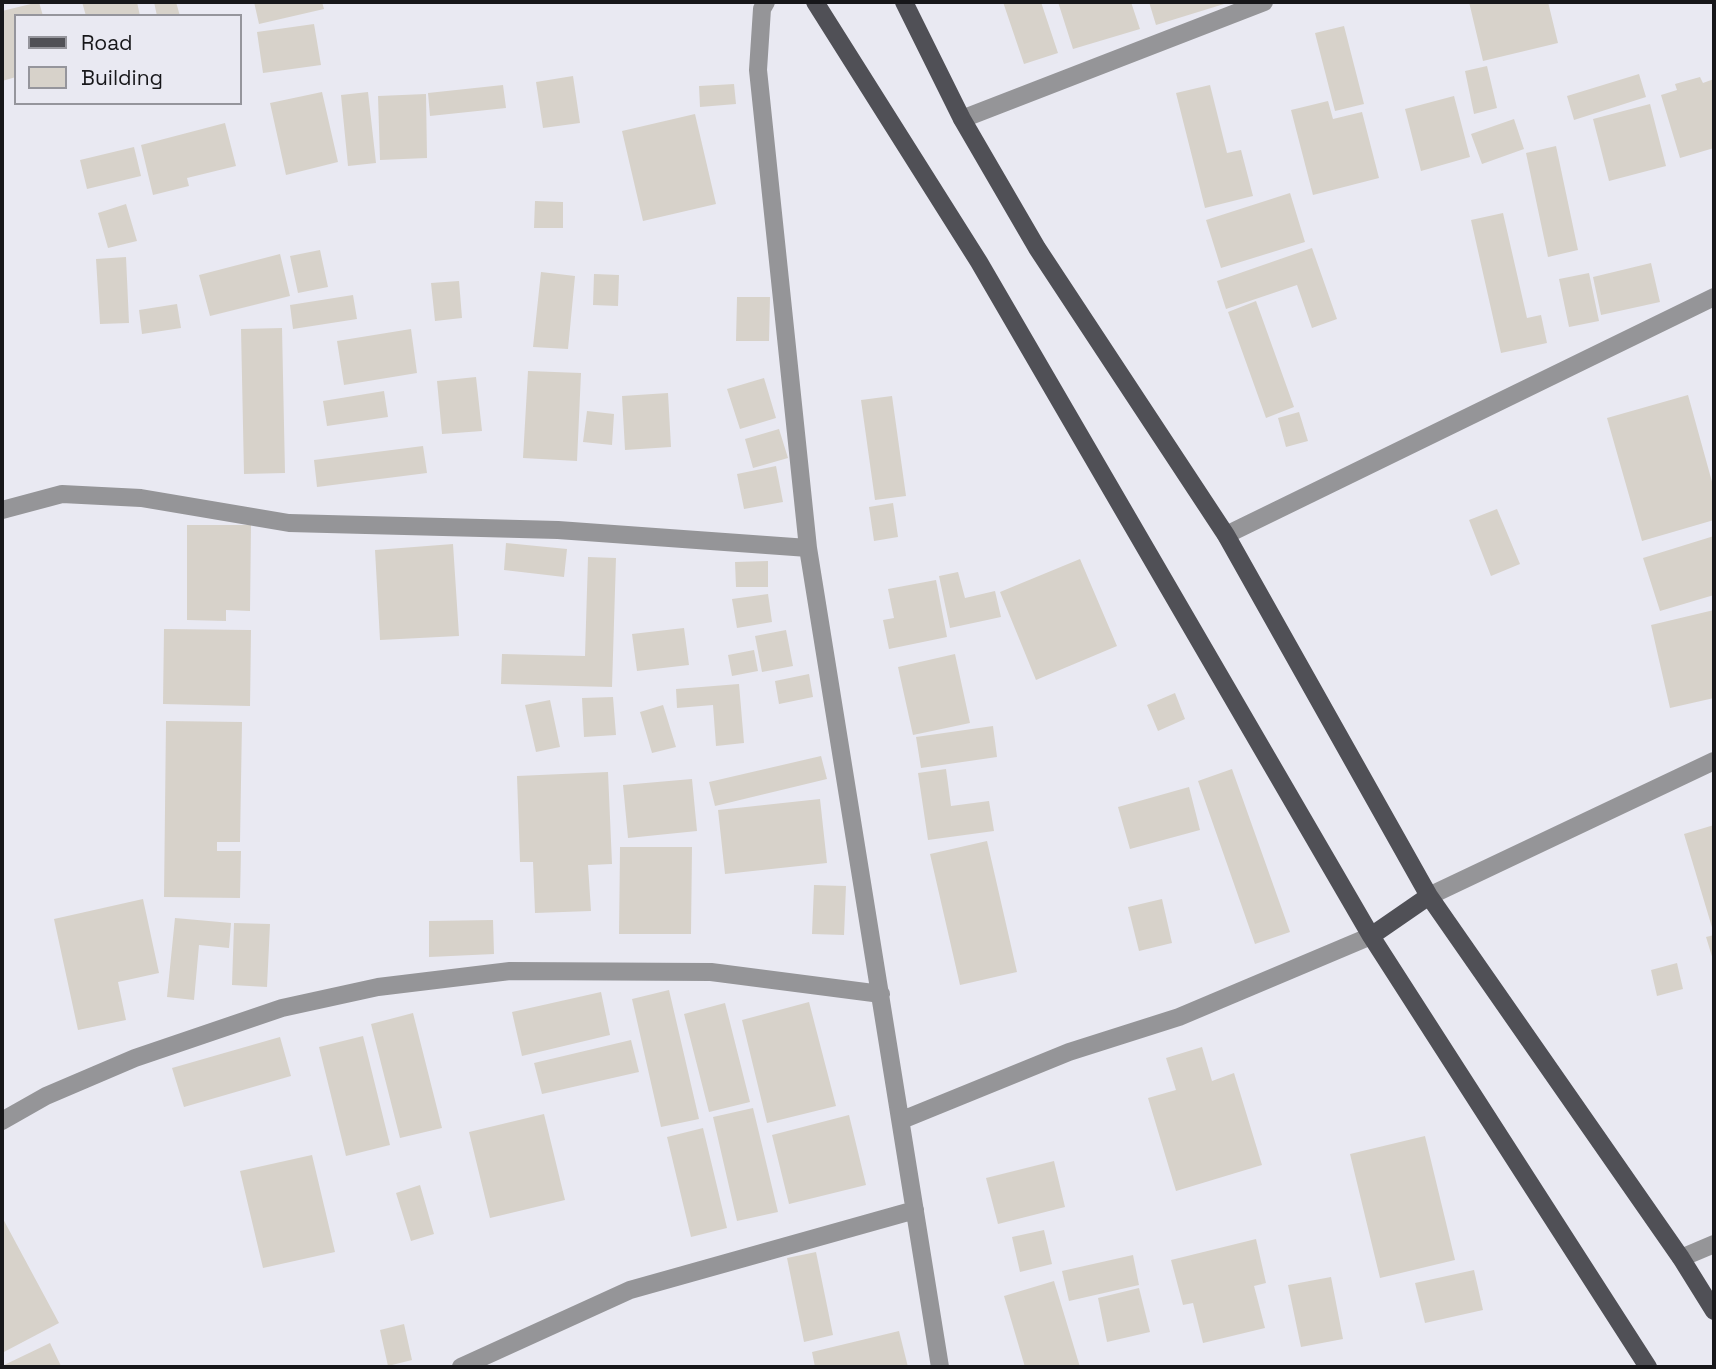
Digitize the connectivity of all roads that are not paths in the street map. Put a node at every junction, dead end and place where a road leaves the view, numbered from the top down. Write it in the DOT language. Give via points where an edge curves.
graph roads {
  1 [pos="766,2"];
  2 [pos="815,2"];
  3 [pos="904,2"];
  4 [pos="1264,2"];
  5 [pos="962,119"];
  6 [pos="1714,297"];
  7 [pos="2,510"];
  8 [pos="1226,535"];
  9 [pos="808,548"];
  10 [pos="1714,761"];
  11 [pos="1429,896"];
  12 [pos="1371,936"];
  13 [pos="881,994"];
  14 [pos="902,1120"];
  15 [pos="2,1121"];
  16 [pos="915,1210"];
  17 [pos="1714,1244"];
  18 [pos="1681,1258"];
  19 [pos="1714,1311"];
  20 [pos="461,1367"];
  21 [pos="940,1367"];
  22 [pos="1648,1367"];
  1 -- 9 [label="street" via="758,70"];
  2 -- 12 [label="main road" via="979,262"];
  3 -- 5 [label="main road"];
  4 -- 5 [label="street"];
  5 -- 8 [label="main road" via="1037,248"];
  6 -- 8 [label="street"];
  7 -- 9 [label="street" via="62,494 141,498 289,523 558,530"];
  8 -- 11 [label="main road"];
  9 -- 13 [label="street"];
  10 -- 11 [label="street"];
  11 -- 12 [label="main road"];
  11 -- 18 [label="main road"];
  12 -- 14 [label="street" via="1179,1017 1069,1052"];
  12 -- 22 [label="main road"];
  13 -- 14 [label="street"];
  13 -- 15 [label="street" via="710,972 510,971 377,987 282,1008 135,1058 46,1096"];
  14 -- 16 [label="street"];
  16 -- 20 [label="street" via="630,1290"];
  16 -- 21 [label="street"];
  17 -- 18 [label="street"];
  18 -- 19 [label="main road"];
}
